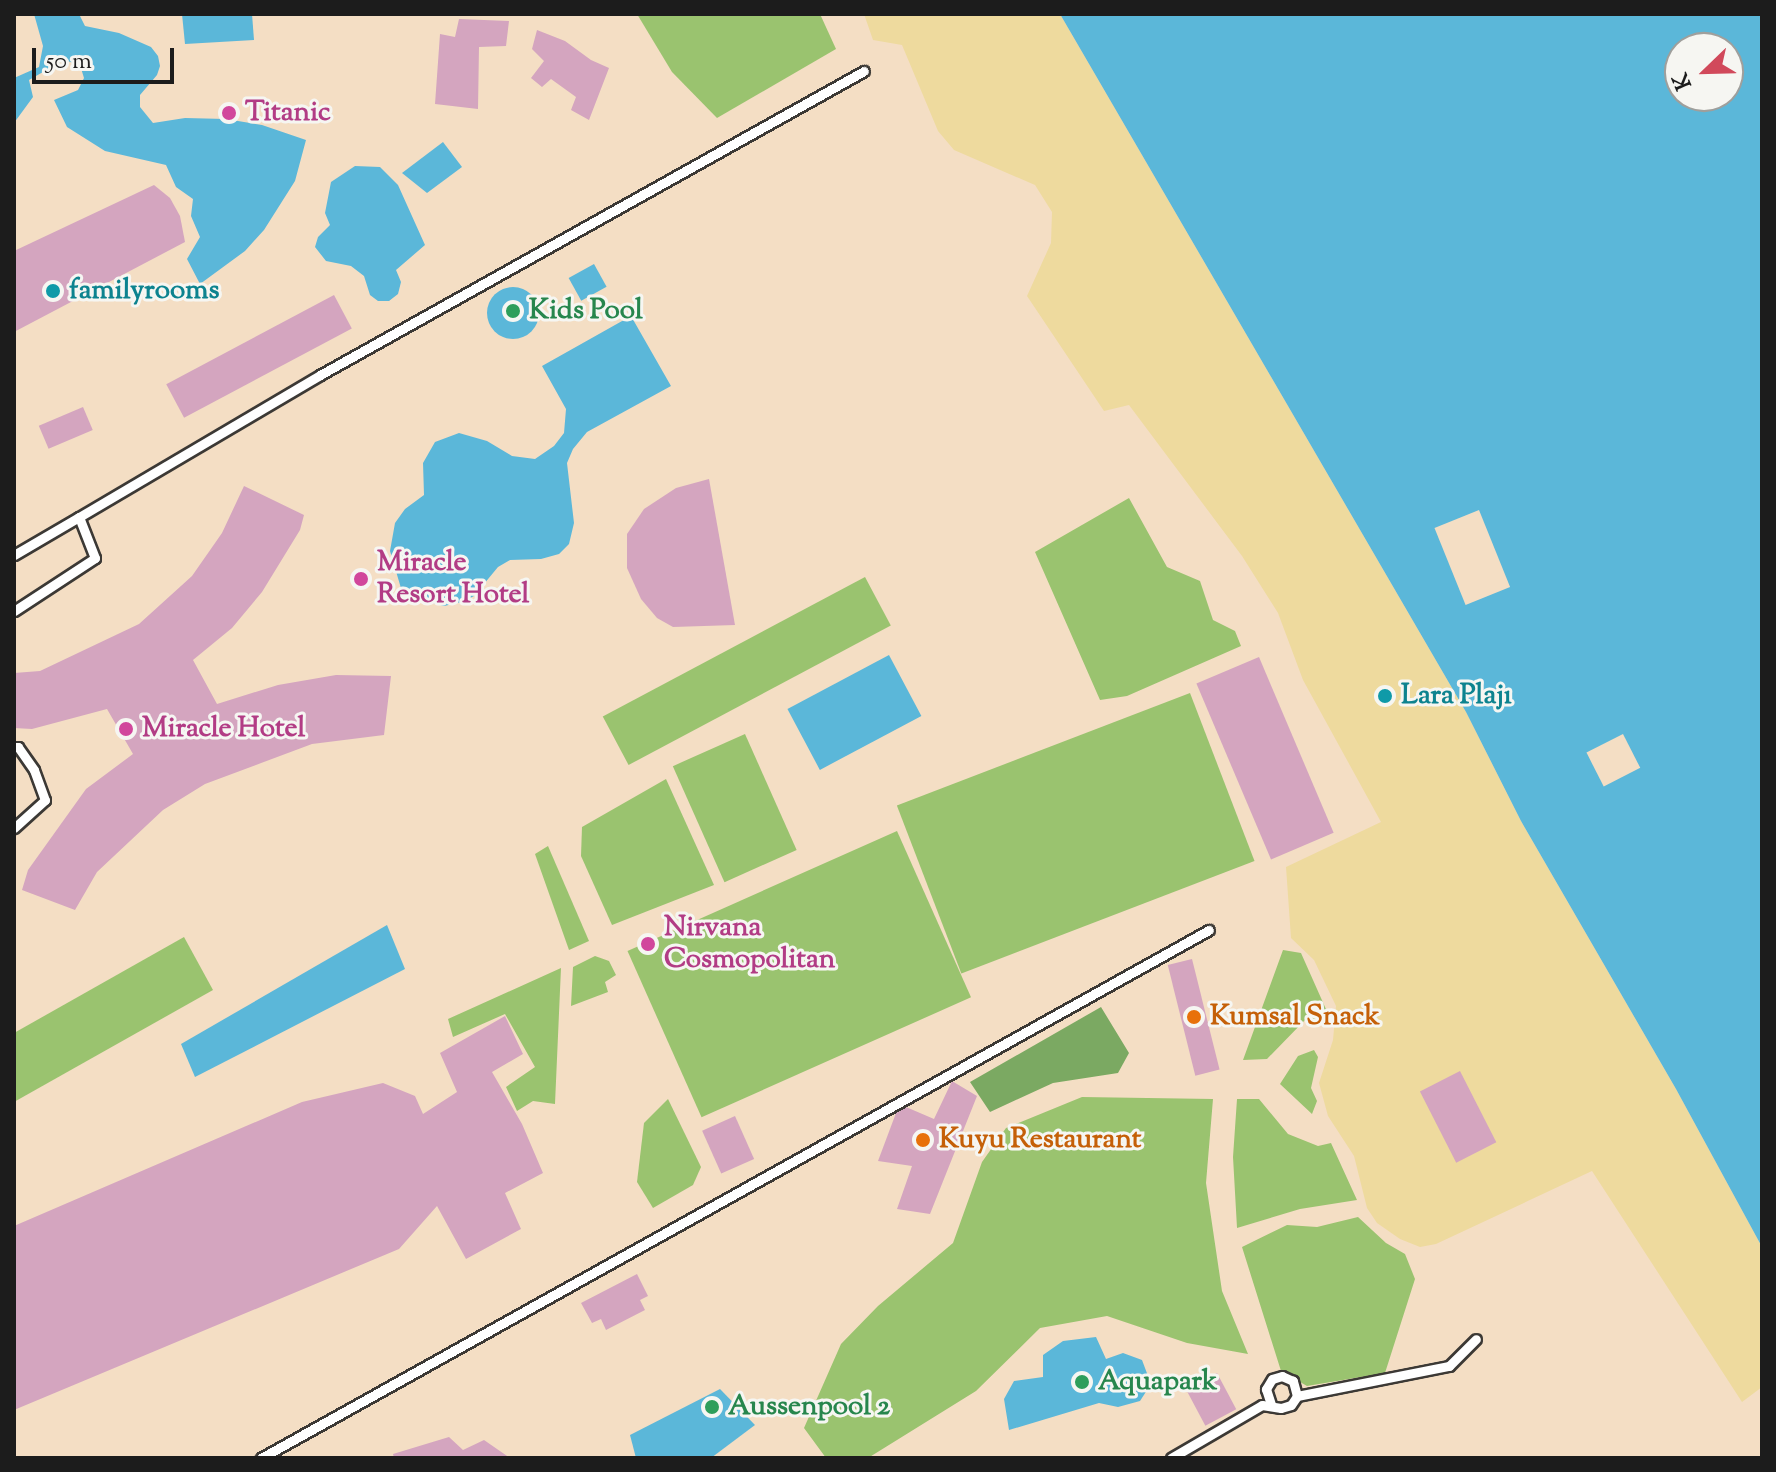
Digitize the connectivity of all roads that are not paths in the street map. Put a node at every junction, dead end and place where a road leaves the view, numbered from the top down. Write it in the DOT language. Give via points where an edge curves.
graph roads {
  1 [pos="864,71"];
  2 [pos="79,517"];
  3 [pos="14,555"];
  4 [pos="14,611"];
  5 [pos="14,747"];
  6 [pos="14,828"];
  7 [pos="1209,930"];
  8 [pos="1476,1339"];
  9 [pos="1297,1396"];
  10 [pos="1271,1404"];
  11 [pos="261,1458"];
  12 [pos="1171,1458"];
  1 -- 2 [label="lane" via="320,375"];
  2 -- 3 [label="lane"];
  2 -- 4 [label="lane" via="95,558"];
  5 -- 6 [label="lane" via="34,770 45,800"];
  7 -- 11 [label="lane"];
  8 -- 9 [label="lane" via="1449,1366"];
  9 -- 10 [label="lane" via="1287,1407"];
  9 -- 10 [label="lane" via="1293,1381 1277,1377 1266,1389"];
  10 -- 12 [label="lane"];
}
